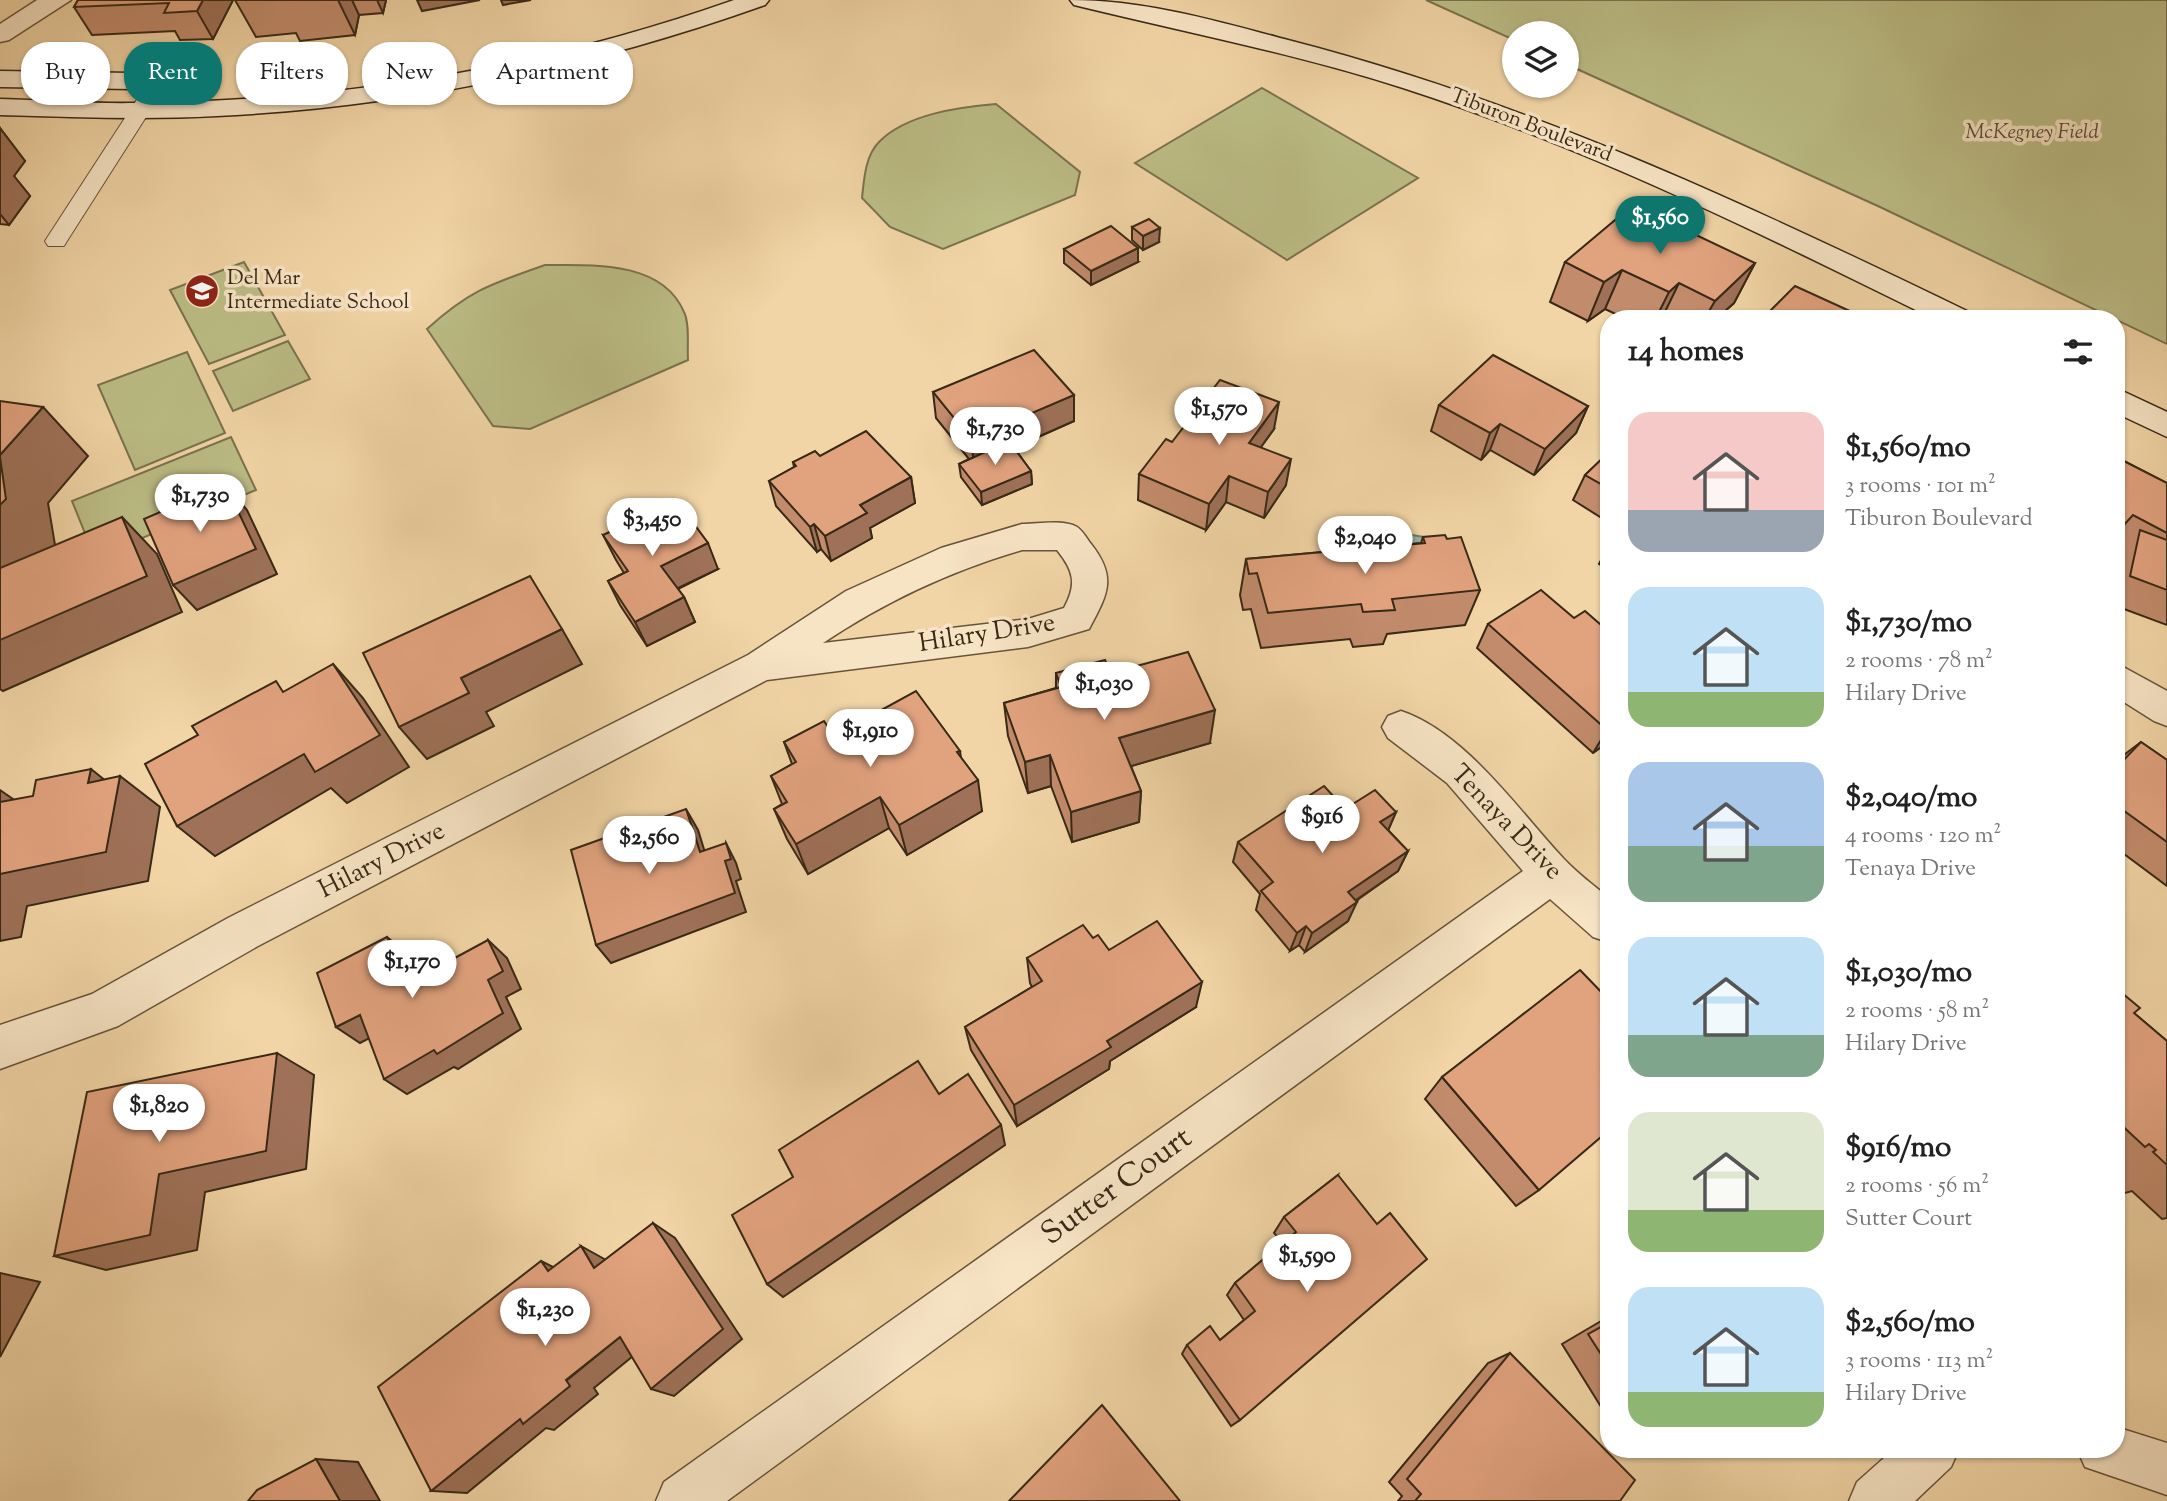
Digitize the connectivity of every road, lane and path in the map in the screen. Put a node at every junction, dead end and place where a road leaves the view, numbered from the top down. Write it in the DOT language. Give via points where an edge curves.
graph roads {
  1 [pos="59,0"];
  2 [pos="757,0"];
  3 [pos="1082,0"];
  4 [pos="675,3"];
  5 [pos="570,33"];
  6 [pos="0,35"];
  7 [pos="0,79"];
  8 [pos="222,81"];
  9 [pos="226,81"];
  10 [pos="124,83"];
  11 [pos="142,105"];
  12 [pos="0,107"];
  13 [pos="138,111"];
  14 [pos="56,240"];
  15 [pos="1939,310"];
  16 [pos="2125,404"];
  17 [pos="2167,426"];
  18 [pos="761,666"];
  19 [pos="2125,684"];
  20 [pos="2167,710"];
  21 [pos="1401,727"];
  22 [pos="1551,874"];
  23 [pos="1600,916"];
  24 [pos="0,1047"];
  25 [pos="2125,1456"];
  26 [pos="1923,1458"];
  27 [pos="2167,1469"];
  28 [pos="683,1501"];
  29 [pos="1876,1501"];
  1 -- 6 [label="street" via="40,7"];
  2 -- 13 [label="street" via="641,39 475,77 373,94"];
  3 -- 15 [label="street, Tiburon Boulevard" via="1279,45 1503,114 1678,186"];
  4 -- 5 [label="street"];
  7 -- 10 [label="street"];
  8 -- 9 [label="street"];
  11 -- 13 [label="lane"];
  12 -- 13 [label="street"];
  13 -- 14 [label="lane"];
  16 -- 17 [label="street"];
  18 -- 18 [label="street, Hilary Drive" via="1028,633 1076,619 1091,593 1090,564 1066,537 1022,537 953,557 859,601"];
  18 -- 24 [label="street, Hilary Drive" via="243,932 103,1011"];
  19 -- 20 [label="street"];
  21 -- 22 [label="street, Tenaya Drive" via="1461,771"];
  22 -- 23 [label="street, Tenaya Drive"];
  22 -- 28 [label="street, Sutter Court"];
  25 -- 27 [label="street"];
  26 -- 29 [label="street"];
}
